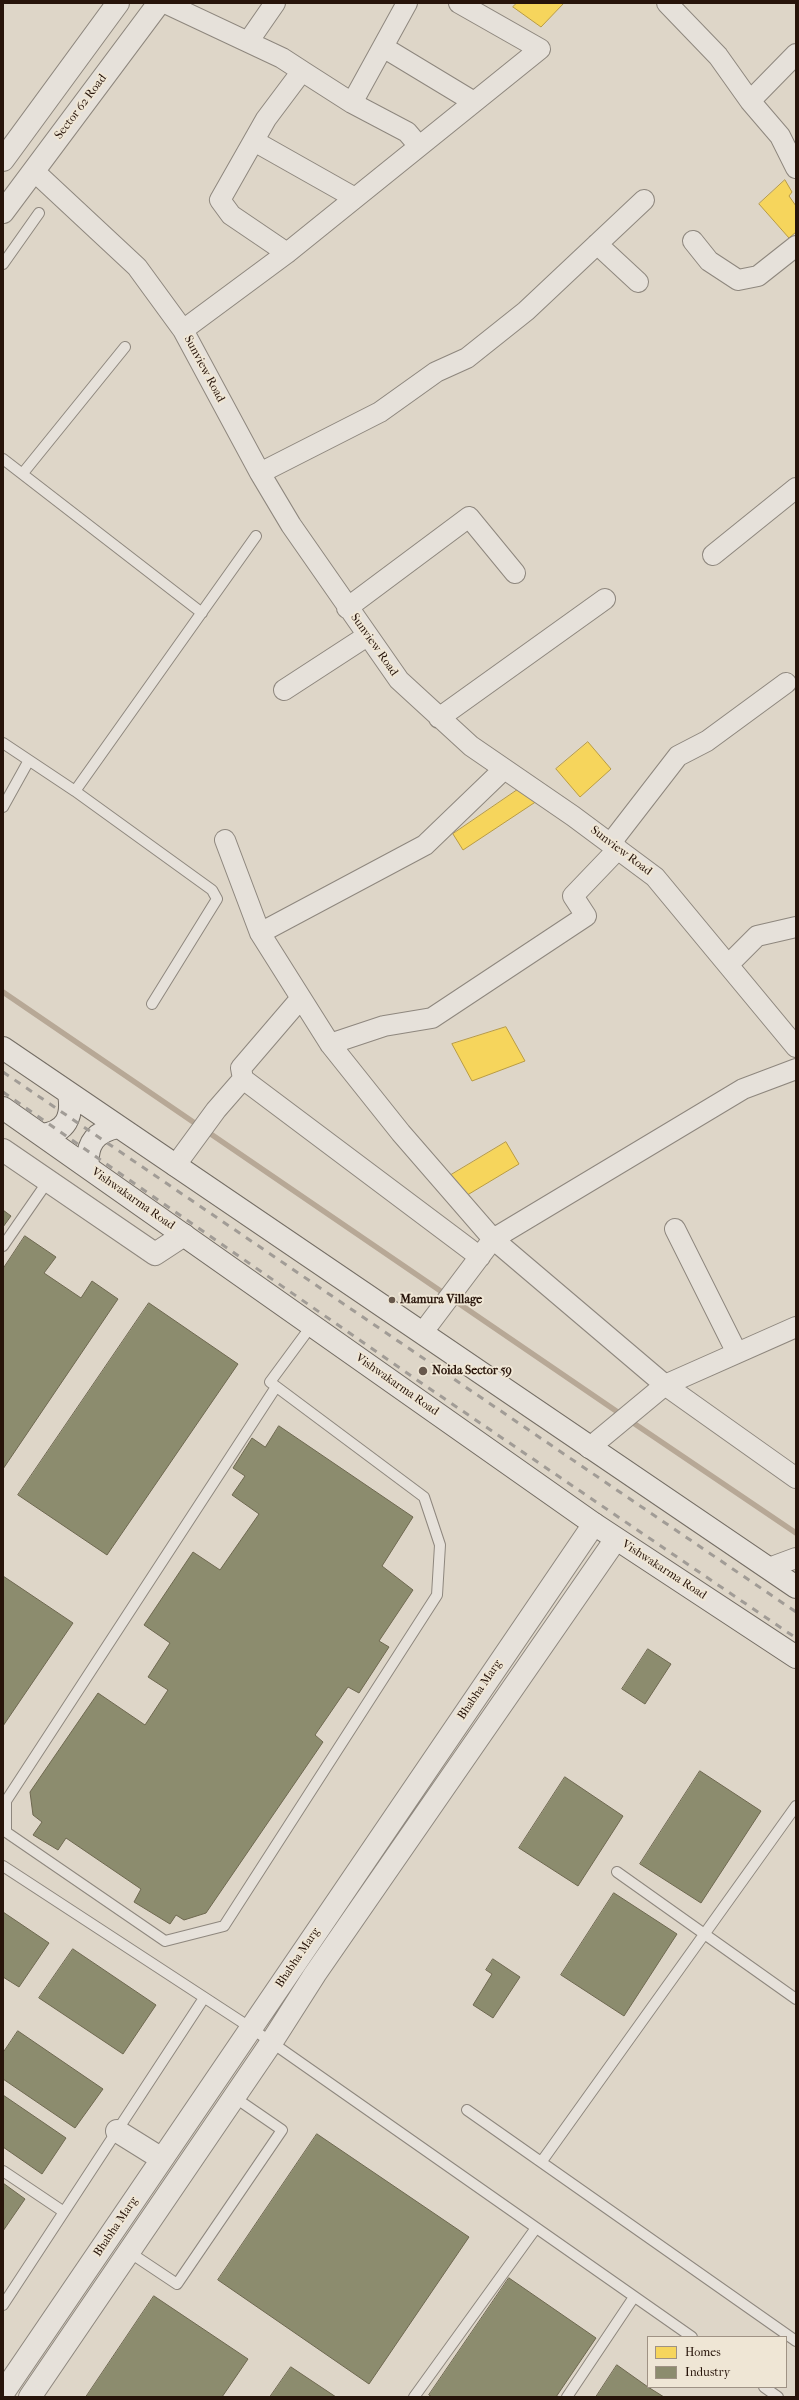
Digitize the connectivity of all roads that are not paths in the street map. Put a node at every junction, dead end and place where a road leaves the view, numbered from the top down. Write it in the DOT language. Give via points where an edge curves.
graph roads {
  1 [pos="118,3"];
  2 [pos="159,3"];
  3 [pos="166,3"];
  4 [pos="275,3"];
  5 [pos="407,3"];
  6 [pos="459,3"];
  7 [pos="667,3"];
  8 [pos="248,42"];
  9 [pos="383,47"];
  10 [pos="796,54"];
  11 [pos="302,71"];
  12 [pos="750,101"];
  13 [pos="474,102"];
  14 [pos="352,103"];
  15 [pos="25,130"];
  16 [pos="254,141"];
  17 [pos="419,146"];
  18 [pos="50,149"];
  19 [pos="3,160"];
  20 [pos="796,168"];
  21 [pos="34,171"];
  22 [pos="355,198"];
  23 [pos="644,200"];
  24 [pos="3,212"];
  25 [pos="39,213"];
  26 [pos="693,241"];
  27 [pos="597,244"];
  28 [pos="796,246"];
  29 [pos="287,253"];
  30 [pos="3,264"];
  31 [pos="638,282"];
  32 [pos="183,330"];
  33 [pos="125,347"];
  34 [pos="3,459"];
  35 [pos="23,473"];
  36 [pos="260,473"];
  37 [pos="796,488"];
  38 [pos="256,536"];
  39 [pos="713,555"];
  40 [pos="515,573"];
  41 [pos="605,599"];
  42 [pos="347,608"];
  43 [pos="202,613"];
  44 [pos="367,636"];
  45 [pos="786,683"];
  46 [pos="284,690"];
  47 [pos="439,718"];
  48 [pos="3,743"];
  49 [pos="28,762"];
  50 [pos="504,769"];
  51 [pos="75,791"];
  52 [pos="3,806"];
  53 [pos="224,840"];
  54 [pos="614,846"];
  55 [pos="796,927"];
  56 [pos="260,933"];
  57 [pos="728,965"];
  58 [pos="301,998"];
  59 [pos="152,1004"];
  60 [pos="330,1044"];
  61 [pos="796,1046"];
  62 [pos="3,1048"];
  63 [pos="796,1069"];
  64 [pos="243,1079"];
  65 [pos="69,1094"];
  66 [pos="3,1108"];
  67 [pos="117,1127"];
  68 [pos="42,1135"];
  69 [pos="3,1150"];
  70 [pos="175,1166"];
  71 [pos="88,1167"];
  72 [pos="48,1180"];
  73 [pos="675,1229"];
  74 [pos="184,1235"];
  75 [pos="494,1239"];
  76 [pos="3,1246"];
  77 [pos="480,1257"];
  78 [pos="312,1325"];
  79 [pos="796,1327"];
  80 [pos="424,1332"];
  81 [pos="737,1352"];
  82 [pos="665,1386"];
  83 [pos="276,1387"];
  84 [pos="589,1448"];
  85 [pos="796,1478"];
  86 [pos="594,1524"];
  87 [pos="616,1539"];
  88 [pos="796,1558"];
  89 [pos="769,1568"];
  90 [pos="550,1587"];
  91 [pos="796,1587"];
  92 [pos="573,1602"];
  93 [pos="796,1657"];
  94 [pos="796,1806"];
  95 [pos="3,1866"];
  96 [pos="618,1872"];
  97 [pos="705,1935"];
  98 [pos="204,1998"];
  99 [pos="796,2000"];
  100 [pos="250,2028"];
  101 [pos="271,2043"];
  102 [pos="234,2097"];
  103 [pos="467,2110"];
  104 [pos="117,2131"];
  105 [pos="162,2160"];
  106 [pos="542,2161"];
  107 [pos="3,2171"];
  108 [pos="64,2212"];
  109 [pos="536,2228"];
  110 [pos="129,2252"];
  111 [pos="634,2297"];
  112 [pos="3,2305"];
  113 [pos="691,2336"];
  114 [pos="796,2341"];
  115 [pos="765,2388"];
  116 [pos="3,2393"];
  117 [pos="30,2397"];
  118 [pos="414,2397"];
  119 [pos="568,2397"];
  120 [pos="778,2397"];
  1 -- 15 [label="street"];
  2 -- 18 [label="street, Sector 62 Road"];
  3 -- 8 [label="street"];
  4 -- 8 [label="street"];
  5 -- 9 [label="street"];
  6 -- 13 [label="street" via="540,49"];
  7 -- 12 [label="street" via="718,56"];
  8 -- 11 [label="street"];
  9 -- 13 [label="street"];
  9 -- 14 [label="street"];
  10 -- 12 [label="street"];
  11 -- 14 [label="street"];
  11 -- 16 [label="street"];
  12 -- 20 [label="street" via="780,136"];
  13 -- 17 [label="street"];
  14 -- 17 [label="street" via="407,132"];
  15 -- 18 [label="street"];
  15 -- 19 [label="street"];
  16 -- 22 [label="street"];
  16 -- 29 [label="street" via="220,200 231,215"];
  17 -- 22 [label="street"];
  18 -- 21 [label="street, Sector 62 Road"];
  21 -- 24 [label="street, Sector 62 Road"];
  21 -- 32 [label="street, Sunview Road" via="137,267"];
  22 -- 29 [label="street"];
  23 -- 27 [label="street"];
  25 -- 30 [label="lane"];
  26 -- 28 [label="street" via="709,260 738,280 758,276"];
  27 -- 31 [label="street"];
  27 -- 36 [label="street" via="526,312 467,358 436,372 380,412"];
  29 -- 32 [label="street"];
  32 -- 36 [label="street, Sunview Road"];
  33 -- 35 [label="lane"];
  34 -- 35 [label="lane"];
  35 -- 43 [label="lane"];
  36 -- 42 [label="street, Sunview Road" via="291,525"];
  37 -- 39 [label="street"];
  38 -- 43 [label="lane"];
  40 -- 42 [label="street" via="469,517"];
  41 -- 47 [label="street"];
  42 -- 44 [label="street, Sunview Road"];
  43 -- 51 [label="lane"];
  44 -- 46 [label="street"];
  44 -- 47 [label="street, Sunview Road" via="399,680"];
  45 -- 54 [label="street" via="707,741 678,756"];
  47 -- 50 [label="street, Sunview Road" via="471,746"];
  48 -- 49 [label="lane"];
  49 -- 51 [label="lane"];
  49 -- 52 [label="lane"];
  50 -- 54 [label="street, Sunview Road"];
  50 -- 56 [label="street" via="425,845"];
  51 -- 59 [label="lane" via="206,885 216,895 216,900"];
  53 -- 56 [label="street"];
  54 -- 57 [label="street, Sunview Road" via="655,877"];
  54 -- 60 [label="street" via="573,896 586,916 432,1018 384,1026"];
  55 -- 57 [label="street" via="757,936"];
  56 -- 58 [label="street"];
  57 -- 61 [label="street, Sunview Road"];
  58 -- 60 [label="street"];
  58 -- 64 [label="street" via="241,1068"];
  60 -- 75 [label="street" via="401,1133"];
  62 -- 65 [label="street"];
  63 -- 75 [label="street" via="743,1089"];
  64 -- 70 [label="street" via="216,1110"];
  64 -- 77 [label="street"];
  65 -- 67 [label="street"];
  65 -- 68 [label="street" via="72,1108 67,1121 55,1134"];
  66 -- 68 [label="street, Vishwakarma Road"];
  67 -- 70 [label="street"];
  67 -- 71 [label="street" via="104,1130 92,1142 87,1159"];
  68 -- 71 [label="street, Vishwakarma Road"];
  69 -- 72 [label="street"];
  70 -- 80 [label="street"];
  71 -- 74 [label="street, Vishwakarma Road"];
  72 -- 74 [label="street" via="155,1254"];
  72 -- 76 [label="lane"];
  73 -- 81 [label="street"];
  74 -- 78 [label="street, Vishwakarma Road"];
  75 -- 77 [label="street"];
  75 -- 82 [label="street"];
  77 -- 80 [label="street"];
  78 -- 83 [label="lane" via="270,1382"];
  78 -- 86 [label="street, Vishwakarma Road"];
  79 -- 81 [label="street"];
  80 -- 84 [label="street"];
  81 -- 82 [label="street"];
  82 -- 84 [label="street"];
  82 -- 85 [label="street"];
  83 -- 83 [label="lane" via="424,1497 440,1545 437,1595 224,1926 165,1941 6,1832 6,1801"];
  84 -- 89 [label="street"];
  86 -- 87 [label="street, Vishwakarma Road"];
  86 -- 90 [label="street, Bhabha Marg"];
  87 -- 92 [label="street, Bhabha Marg"];
  87 -- 93 [label="street, Vishwakarma Road"];
  88 -- 89 [label="street"];
  89 -- 91 [label="street"];
  90 -- 92 [label="street"];
  90 -- 100 [label="street, Bhabha Marg"];
  92 -- 101 [label="street, Bhabha Marg" via="315,1974"];
  94 -- 97 [label="lane"];
  95 -- 98 [label="lane"];
  96 -- 97 [label="lane"];
  97 -- 99 [label="lane"];
  97 -- 106 [label="lane"];
  98 -- 100 [label="lane"];
  98 -- 104 [label="lane"];
  100 -- 101 [label="lane"];
  100 -- 105 [label="street, Bhabha Marg"];
  101 -- 102 [label="street, Bhabha Marg"];
  101 -- 109 [label="lane"];
  102 -- 110 [label="street, Bhabha Marg"];
  102 -- 110 [label="lane" via="282,2130 177,2284"];
  103 -- 106 [label="lane"];
  104 -- 105 [label="street"];
  104 -- 108 [label="lane"];
  105 -- 116 [label="street, Bhabha Marg"];
  106 -- 114 [label="lane"];
  107 -- 108 [label="lane"];
  108 -- 112 [label="lane"];
  109 -- 111 [label="lane"];
  109 -- 118 [label="lane"];
  110 -- 117 [label="street, Bhabha Marg"];
  111 -- 113 [label="lane"];
  111 -- 119 [label="lane"];
  115 -- 120 [label="lane"];
}
